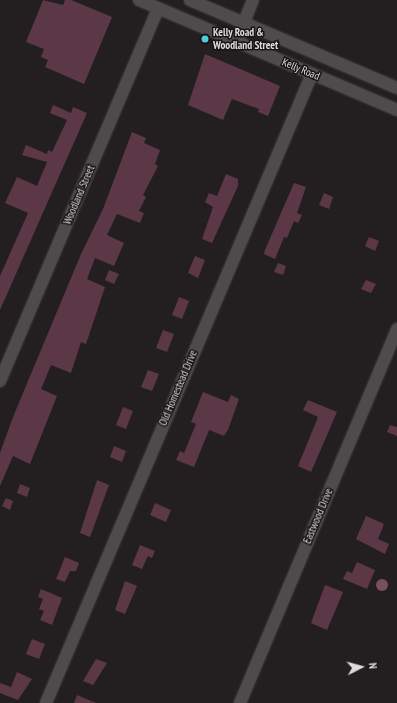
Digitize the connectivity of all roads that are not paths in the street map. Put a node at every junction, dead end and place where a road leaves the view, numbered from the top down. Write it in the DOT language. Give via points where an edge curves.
graph roads {
  1 [pos="139,0"];
  2 [pos="190,0"];
  3 [pos="252,0"];
  4 [pos="158,8"];
  5 [pos="244,23"];
  6 [pos="236,42"];
  7 [pos="312,74"];
  8 [pos="397,88"];
  9 [pos="397,110"];
  10 [pos="397,329"];
  11 [pos="0,381"];
  12 [pos="46,703"];
  13 [pos="240,703"];
  1 -- 4 [label="street, Kelly Road"];
  2 -- 5 [label="street, Kelly Road"];
  3 -- 5 [label="street"];
  4 -- 6 [label="street, Kelly Road"];
  4 -- 11 [label="street, Woodland Street"];
  5 -- 6 [label="street"];
  5 -- 8 [label="street, Kelly Road"];
  6 -- 7 [label="street, Kelly Road"];
  7 -- 9 [label="street, Kelly Road"];
  7 -- 12 [label="street, Old Homestead Drive"];
  10 -- 13 [label="street, Eastwood Drive"];
}
